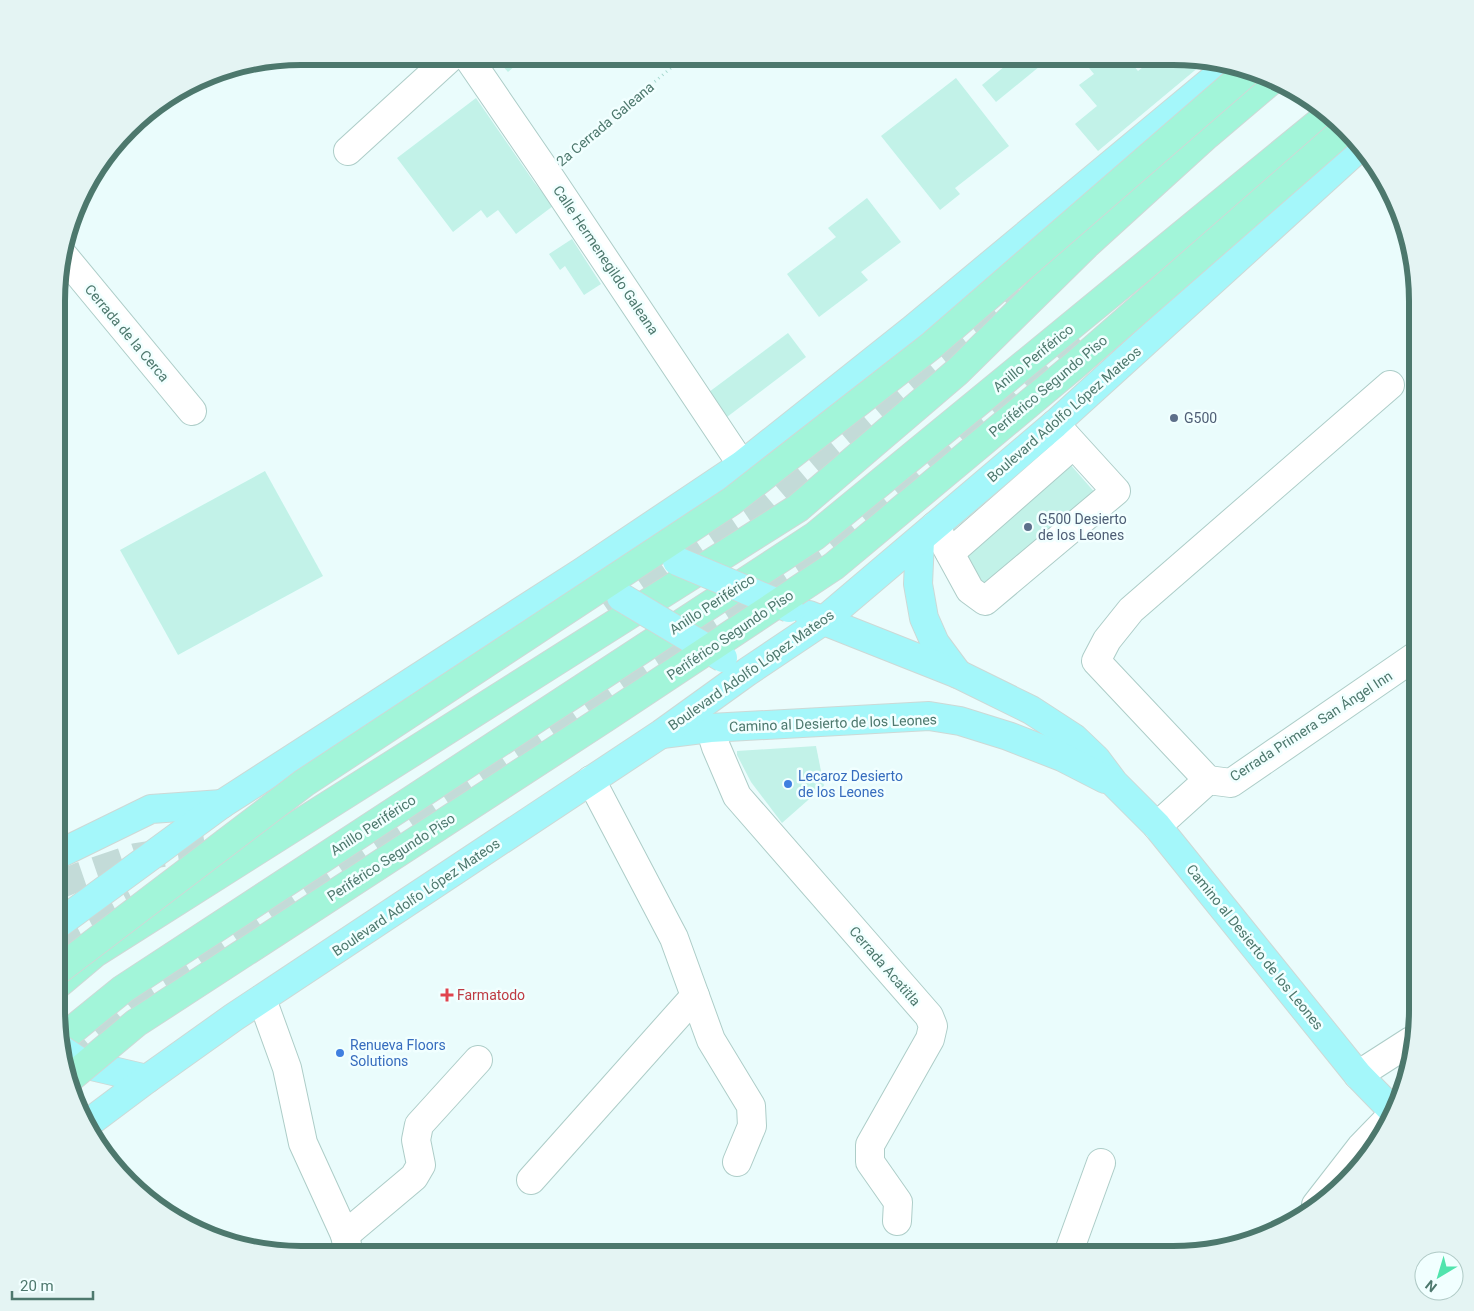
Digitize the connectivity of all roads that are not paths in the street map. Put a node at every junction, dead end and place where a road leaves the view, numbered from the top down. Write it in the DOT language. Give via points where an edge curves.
graph roads {
  1 [pos="442,65"];
  2 [pos="473,65"];
  3 [pos="1223,71"];
  4 [pos="1243,76"];
  5 [pos="1267,85"];
  6 [pos="1331,126"];
  7 [pos="1332,126"];
  8 [pos="348,151"];
  9 [pos="1355,151"];
  10 [pos="1086,245"];
  11 [pos="67,270"];
  12 [pos="1032,287"];
  13 [pos="1390,385"];
  14 [pos="192,411"];
  15 [pos="1055,424"];
  16 [pos="1073,445"];
  17 [pos="742,465"];
  18 [pos="927,533"];
  19 [pos="631,540"];
  20 [pos="950,553"];
  21 [pos="582,572"];
  22 [pos="823,621"];
  23 [pos="1409,661"];
  24 [pos="747,672"];
  25 [pos="958,674"];
  26 [pos="710,728"];
  27 [pos="661,734"];
  28 [pos="591,780"];
  29 [pos="1208,780"];
  30 [pos="1114,783"];
  31 [pos="222,804"];
  32 [pos="1157,826"];
  33 [pos="65,851"];
  34 [pos="65,919"];
  35 [pos="65,965"];
  36 [pos="65,977"];
  37 [pos="695,996"];
  38 [pos="262,999"];
  39 [pos="67,1035"];
  40 [pos="1407,1043"];
  41 [pos="478,1060"];
  42 [pos="72,1064"];
  43 [pos="1358,1075"];
  44 [pos="147,1079"];
  45 [pos="1388,1107"];
  46 [pos="91,1117"];
  47 [pos="1373,1135"];
  48 [pos="737,1162"];
  49 [pos="1101,1163"];
  50 [pos="531,1180"];
  51 [pos="1332,1184"];
  52 [pos="897,1221"];
  53 [pos="347,1245"];
  54 [pos="1071,1246"];
  1 -- 8 [label="street"];
  2 -- 17 [label="street, Calle Hermenegildo Galeana"];
  3 -- 17 [label="main road" via="913,330"];
  4 -- 35 [label="highway, bridge" via="931,346 732,501 304,783"];
  5 -- 10 [label="highway"];
  6 -- 39 [label="highway, Anillo Periférico" via="815,536 122,989"];
  7 -- 42 [label="highway, Periférico Segundo Piso, bridge" via="1075,365 834,566"];
  9 -- 15 [label="main road, Boulevard Adolfo López Mateos"];
  10 -- 12 [label="highway"];
  10 -- 36 [label="highway" via="958,372 798,508 95,953"];
  11 -- 14 [label="street, Cerrada de la Cerca"];
  13 -- 29 [label="street" via="1131,610 1107,640 1096,661"];
  15 -- 16 [label="street"];
  15 -- 18 [label="main road, Boulevard Adolfo López Mateos"];
  16 -- 20 [label="street"];
  16 -- 20 [label="street" via="1116,492 986,602 970,590"];
  17 -- 19 [label="main road"];
  18 -- 20 [label="street"];
  18 -- 22 [label="main road, Boulevard Adolfo López Mateos"];
  18 -- 25 [label="main road" via="918,584 924,618 936,643"];
  19 -- 21 [label="main road"];
  19 -- 22 [label="main road, Camino al Desierto de los Leones, bridge"];
  21 -- 24 [label="main road, bridge"];
  21 -- 31 [label="main road"];
  22 -- 24 [label="main road, Boulevard Adolfo López Mateos"];
  22 -- 25 [label="main road, Camino al Desierto de los Leones"];
  23 -- 29 [label="street, Cerrada Primera San Ángel Inn" via="1231,783"];
  24 -- 27 [label="main road, Boulevard Adolfo López Mateos"];
  25 -- 30 [label="main road, Camino al Desierto de los Leones" via="1031,710 1074,738 1096,758"];
  26 -- 27 [label="main road, Camino al Desierto de los Leones"];
  26 -- 30 [label="main road, Camino al Desierto de los Leones" via="929,716 960,721 1008,736 1062,757"];
  26 -- 52 [label="street, Cerrada Acatitla" via="737,796 929,1016 933,1026 930,1039 870,1145 870,1162 898,1202"];
  27 -- 28 [label="main road, Boulevard Adolfo López Mateos"];
  28 -- 37 [label="street" via="674,938"];
  28 -- 38 [label="main road, Boulevard Adolfo López Mateos"];
  29 -- 32 [label="street"];
  30 -- 32 [label="main road, Camino al Desierto de los Leones"];
  31 -- 33 [label="main road" via="151,809"];
  31 -- 34 [label="main road"];
  32 -- 43 [label="main road, Camino al Desierto de los Leones"];
  37 -- 48 [label="street" via="711,1040 750,1106 752,1126"];
  37 -- 50 [label="street"];
  38 -- 44 [label="main road, Boulevard Adolfo López Mateos"];
  38 -- 53 [label="street" via="288,1068 303,1143"];
  40 -- 43 [label="street"];
  41 -- 53 [label="street" via="419,1125 416,1140 421,1165 414,1177"];
  42 -- 44 [label="main road"];
  43 -- 45 [label="main road, Camino al Desierto de los Leones"];
  44 -- 46 [label="main road, Boulevard Adolfo López Mateos"];
  47 -- 51 [label="street"];
  49 -- 54 [label="street"];
}
